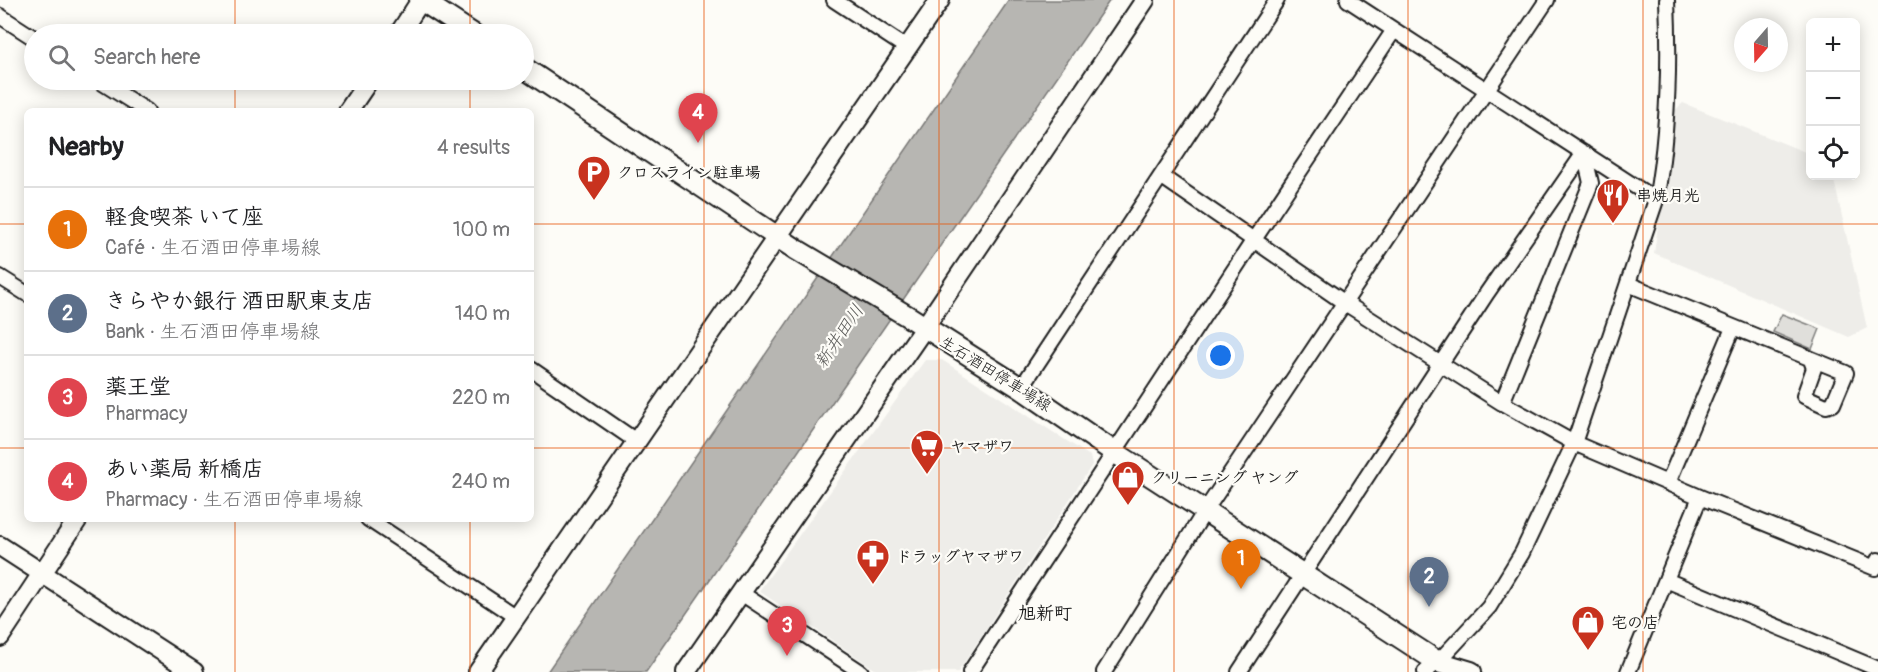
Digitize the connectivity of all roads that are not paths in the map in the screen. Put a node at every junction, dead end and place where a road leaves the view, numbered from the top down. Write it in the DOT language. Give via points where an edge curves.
graph roads {
  1 [pos="421,0"];
  2 [pos="834,0"];
  3 [pos="940,0"];
  4 [pos="1144,0"];
  5 [pos="1277,0"];
  6 [pos="1348,0"];
  7 [pos="1547,0"];
  8 [pos="1667,0"];
  9 [pos="0,16"];
  10 [pos="405,24"];
  11 [pos="457,24"];
  12 [pos="1394,30"];
  13 [pos="24,32"];
  14 [pos="908,48"];
  15 [pos="534,75"];
  16 [pos="114,90"];
  17 [pos="362,90"];
  18 [pos="1487,90"];
  19 [pos="142,108"];
  20 [pos="350,108"];
  21 [pos="1584,153"];
  22 [pos="1161,176"];
  23 [pos="1656,200"];
  24 [pos="777,237"];
  25 [pos="1253,241"];
  26 [pos="0,277"];
  27 [pos="1628,284"];
  28 [pos="24,292"];
  29 [pos="1345,303"];
  30 [pos="917,322"];
  31 [pos="1733,328"];
  32 [pos="1812,360"];
  33 [pos="1442,364"];
  34 [pos="534,371"];
  35 [pos="1021,388"];
  36 [pos="1502,403"];
  37 [pos="636,441"];
  38 [pos="1574,443"];
  39 [pos="1114,452"];
  40 [pos="1668,483"];
  41 [pos="1700,497"];
  42 [pos="1205,511"];
  43 [pos="76,522"];
  44 [pos="373,522"];
  45 [pos="0,546"];
  46 [pos="1878,560"];
  47 [pos="42,573"];
  48 [pos="1304,575"];
  49 [pos="1666,580"];
  50 [pos="741,593"];
  51 [pos="516,617"];
  52 [pos="0,637"];
  53 [pos="1432,667"];
  54 [pos="1878,669"];
  55 [pos="194,672"];
  56 [pos="478,672"];
  57 [pos="686,672"];
  58 [pos="861,672"];
  59 [pos="970,672"];
  60 [pos="1104,672"];
  61 [pos="1239,672"];
  62 [pos="1471,672"];
  63 [pos="1628,672"];
  1 -- 10 [label="street"];
  1 -- 11 [label="main road"];
  2 -- 14 [label="street"];
  3 -- 14 [label="street"];
  4 -- 30 [label="street"];
  5 -- 22 [label="street"];
  6 -- 12 [label="street"];
  7 -- 18 [label="street"];
  8 -- 23 [label="street" via="1670,62"];
  9 -- 13 [label="street"];
  12 -- 18 [label="street"];
  12 -- 25 [label="street"];
  14 -- 24 [label="street"];
  15 -- 24 [label="main road, 生石酒田停車場線"];
  16 -- 19 [label="street"];
  17 -- 20 [label="street"];
  18 -- 21 [label="street"];
  18 -- 29 [label="street"];
  21 -- 23 [label="street"];
  21 -- 33 [label="street"];
  21 -- 36 [label="street" via="1591,183"];
  22 -- 25 [label="street"];
  22 -- 35 [label="street"];
  23 -- 27 [label="street"];
  24 -- 30 [label="main road, 生石酒田停車場線"];
  24 -- 37 [label="street"];
  25 -- 29 [label="street"];
  25 -- 39 [label="street"];
  26 -- 28 [label="street"];
  27 -- 31 [label="street"];
  27 -- 38 [label="street"];
  29 -- 33 [label="street"];
  29 -- 42 [label="street"];
  30 -- 35 [label="main road, 生石酒田停車場線"];
  30 -- 50 [label="street"];
  31 -- 32 [label="street"];
  31 -- 40 [label="street"];
  33 -- 36 [label="street"];
  33 -- 48 [label="street"];
  34 -- 37 [label="street"];
  35 -- 39 [label="main road, 生石酒田停車場線"];
  36 -- 38 [label="street"];
  37 -- 51 [label="street"];
  38 -- 40 [label="street"];
  38 -- 53 [label="street" via="1522,553 1489,607"];
  39 -- 42 [label="main road, 生石酒田停車場線"];
  39 -- 59 [label="street"];
  40 -- 41 [label="street"];
  41 -- 46 [label="street" via="1875,568"];
  41 -- 49 [label="street"];
  42 -- 48 [label="main road, 生石酒田停車場線"];
  42 -- 60 [label="street"];
  43 -- 47 [label="street"];
  44 -- 51 [label="street"];
  45 -- 47 [label="street"];
  47 -- 52 [label="street"];
  47 -- 55 [label="street"];
  48 -- 53 [label="main road, 生石酒田停車場線"];
  48 -- 61 [label="street"];
  49 -- 54 [label="street"];
  49 -- 63 [label="street"];
  50 -- 57 [label="street"];
  50 -- 58 [label="street"];
  51 -- 56 [label="street"];
  53 -- 62 [label="main road, 生石酒田停車場線"];
}
